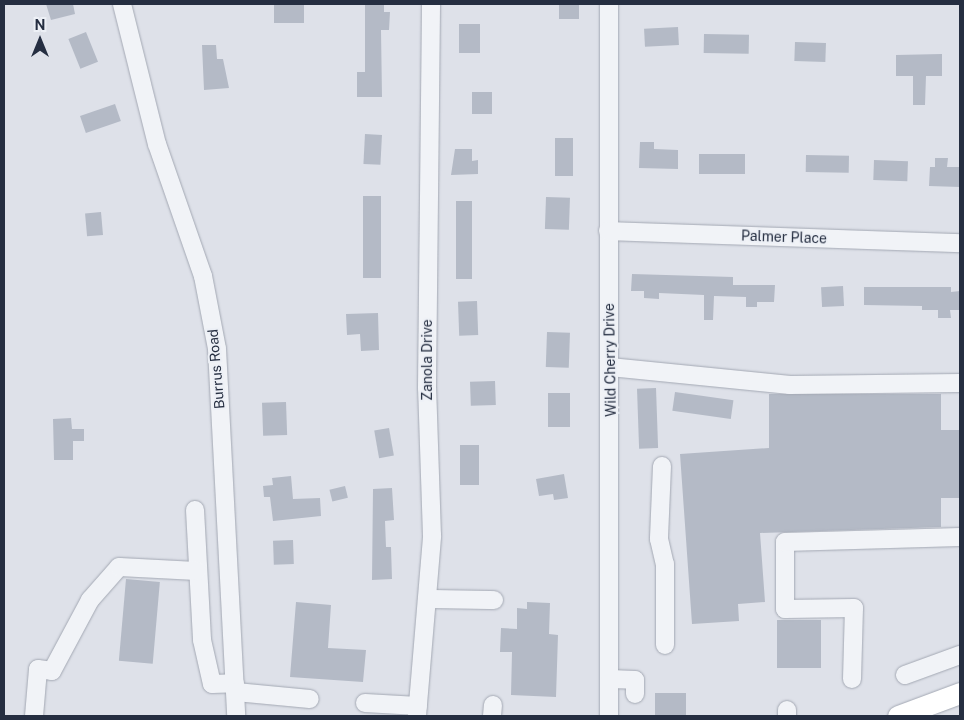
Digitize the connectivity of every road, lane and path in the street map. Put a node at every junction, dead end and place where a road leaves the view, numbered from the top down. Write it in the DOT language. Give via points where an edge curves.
graph roads {
  1 [pos="122,4"];
  2 [pos="432,4"];
  3 [pos="608,4"];
  4 [pos="608,231"];
  5 [pos="960,243"];
  6 [pos="610,366"];
  7 [pos="960,383"];
  8 [pos="662,466"];
  9 [pos="195,510"];
  10 [pos="960,537"];
  11 [pos="197,571"];
  12 [pos="427,599"];
  13 [pos="494,600"];
  14 [pos="665,645"];
  15 [pos="958,661"];
  16 [pos="905,675"];
  17 [pos="610,679"];
  18 [pos="852,679"];
  19 [pos="635,687"];
  20 [pos="236,688"];
  21 [pos="960,694"];
  22 [pos="310,698"];
  23 [pos="365,703"];
  24 [pos="418,711"];
  25 [pos="34,716"];
  26 [pos="236,716"];
  27 [pos="609,716"];
  28 [pos="898,716"];
  1 -- 20 [label="street, Burrus Road" via="162,160 203,276 217,350"];
  2 -- 12 [label="street, Zanola Drive" via="427,388 432,536"];
  3 -- 4 [label="street, Wild Cherry Drive"];
  4 -- 5 [label="street, Palmer Place"];
  4 -- 6 [label="street, Wild Cherry Drive"];
  6 -- 7 [label="street" via="790,385"];
  6 -- 17 [label="street, Wild Cherry Drive" via="616,645"];
  8 -- 14 [label="street" via="659,539 664,564"];
  9 -- 11 [label="street"];
  10 -- 18 [label="street" via="786,542 785,609 854,608"];
  11 -- 20 [label="street" via="202,640 212,684"];
  11 -- 25 [label="street" via="119,566 90,600 52,671 38,669"];
  12 -- 13 [label="street"];
  12 -- 24 [label="street, Zanola Drive"];
  15 -- 16 [label="street"];
  17 -- 19 [label="street"];
  17 -- 27 [label="street, Wild Cherry Drive"];
  20 -- 22 [label="street"];
  20 -- 26 [label="street, Burrus Road"];
  21 -- 28 [label="main road"];
  23 -- 24 [label="street"];
}
